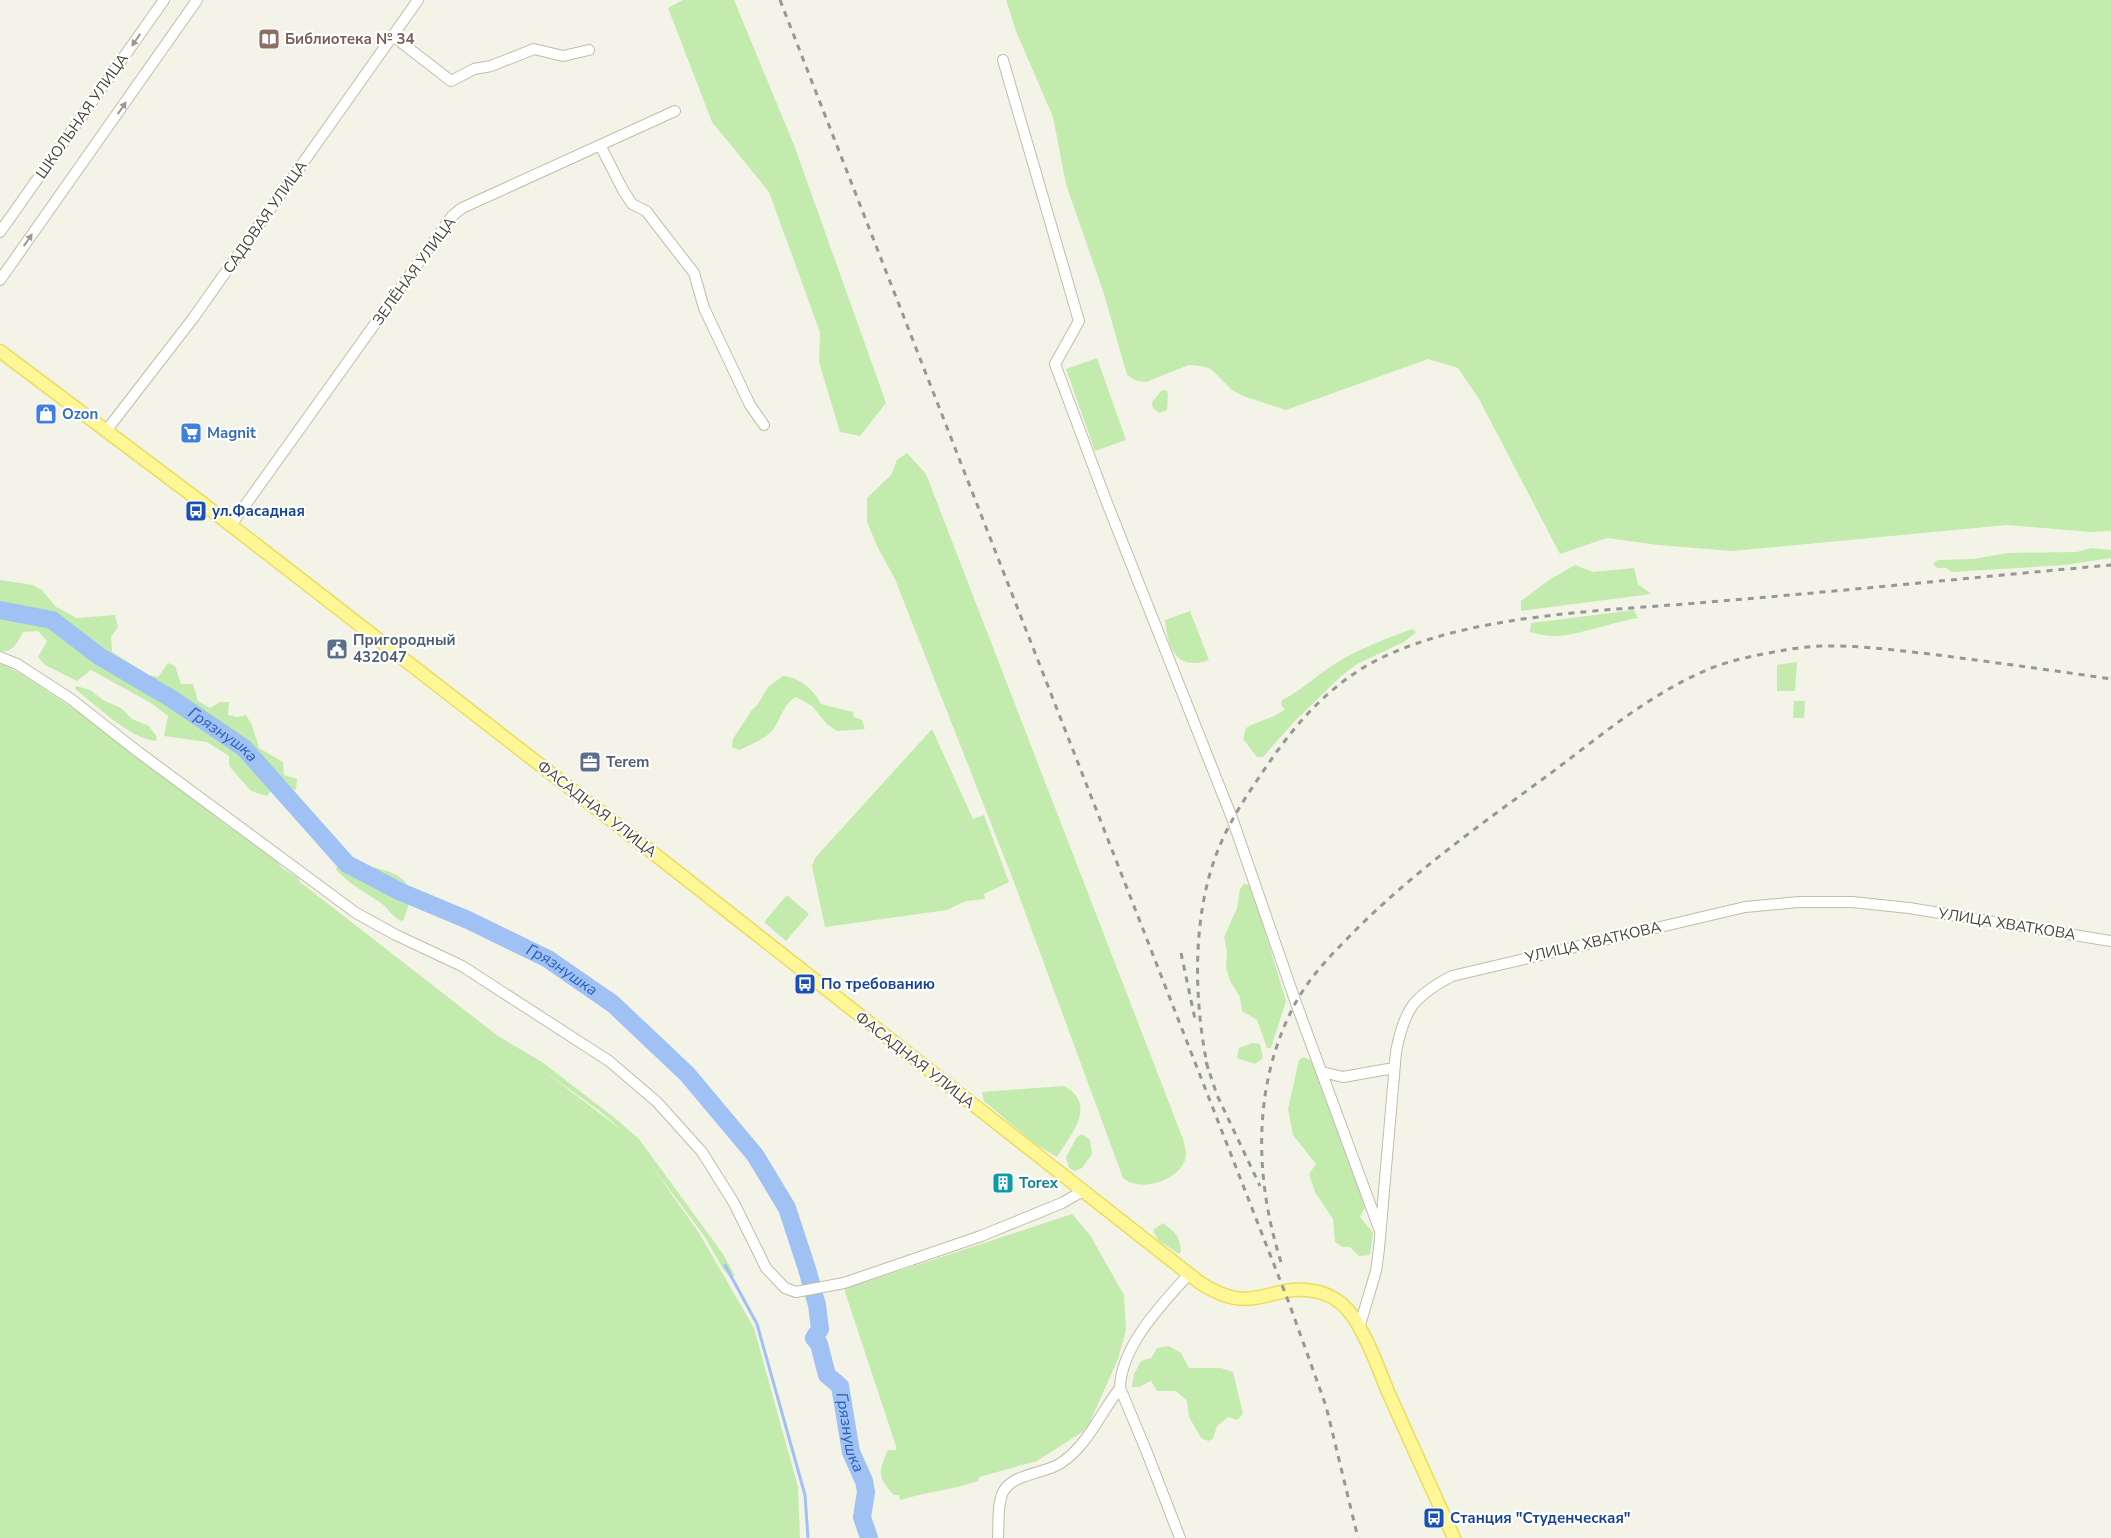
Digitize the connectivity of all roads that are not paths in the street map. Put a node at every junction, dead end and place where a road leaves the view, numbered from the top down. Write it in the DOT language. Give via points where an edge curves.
graph roads {
  1 [pos="164,0"];
  2 [pos="198,0"];
  3 [pos="418,0"];
  4 [pos="393,36"];
  5 [pos="589,50"];
  6 [pos="1003,60"];
  7 [pos="675,111"];
  8 [pos="600,145"];
  9 [pos="0,232"];
  10 [pos="0,280"];
  11 [pos="0,351"];
  12 [pos="764,425"];
  13 [pos="106,431"];
  14 [pos="231,525"];
  15 [pos="0,657"];
  16 [pos="2111,941"];
  17 [pos="1394,1068"];
  18 [pos="1322,1072"];
  19 [pos="1084,1191"];
  20 [pos="1380,1231"];
  21 [pos="1189,1274"];
  22 [pos="1359,1328"];
  23 [pos="1120,1388"];
  24 [pos="998,1538"];
  25 [pos="1180,1538"];
  26 [pos="1454,1538"];
  1 -- 9 [label="street, ШКОЛЬНАЯ УЛИЦА, one-way"];
  10 -- 2 [label="street, one-way"];
  3 -- 4 [label="street, САДОВАЯ УЛИЦА"];
  4 -- 5 [label="street" via="452,81 474,69 534,50 563,56"];
  4 -- 13 [label="street, САДОВАЯ УЛИЦА" via="194,317"];
  6 -- 18 [label="street" via="1079,321 1055,364 1232,818"];
  7 -- 8 [label="street, ЗЕЛЁНАЯ УЛИЦА"];
  8 -- 12 [label="street" via="632,204 646,211 694,273 704,308 750,405"];
  8 -- 14 [label="street, ЗЕЛЁНАЯ УЛИЦА" via="462,208 452,216"];
  11 -- 13 [label="main road, ФАСАДНАЯ УЛИЦА"];
  13 -- 14 [label="main road, ФАСАДНАЯ УЛИЦА"];
  14 -- 19 [label="main road, ФАСАДНАЯ УЛИЦА"];
  15 -- 19 [label="street" via="17,664 71,699 356,913 462,966 609,1061 657,1102 702,1152 734,1203 766,1268 785,1288 796,1292 844,1283 981,1236"];
  16 -- 17 [label="street, УЛИЦА ХВАТКОВА" via="1965,916 1852,902 1745,907 1452,976 1421,994 1409,1010 1402,1025"];
  17 -- 18 [label="street" via="1343,1077"];
  17 -- 20 [label="street, УЛИЦА ХВАТКОВА"];
  18 -- 20 [label="street"];
  19 -- 21 [label="main road, ФАСАДНАЯ УЛИЦА"];
  20 -- 22 [label="street, УЛИЦА ХВАТКОВА" via="1376,1271"];
  21 -- 22 [label="main road, ФАСАДНАЯ УЛИЦА" via="1216,1293 1234,1299 1254,1300 1291,1291 1319,1292 1341,1303"];
  21 -- 23 [label="street" via="1152,1315 1128,1357 1120,1377"];
  22 -- 26 [label="main road, ФАСАДНАЯ УЛИЦА"];
  23 -- 24 [label="street" via="1092,1433 1061,1464 1016,1481 1004,1491"];
  23 -- 25 [label="street"];
}
